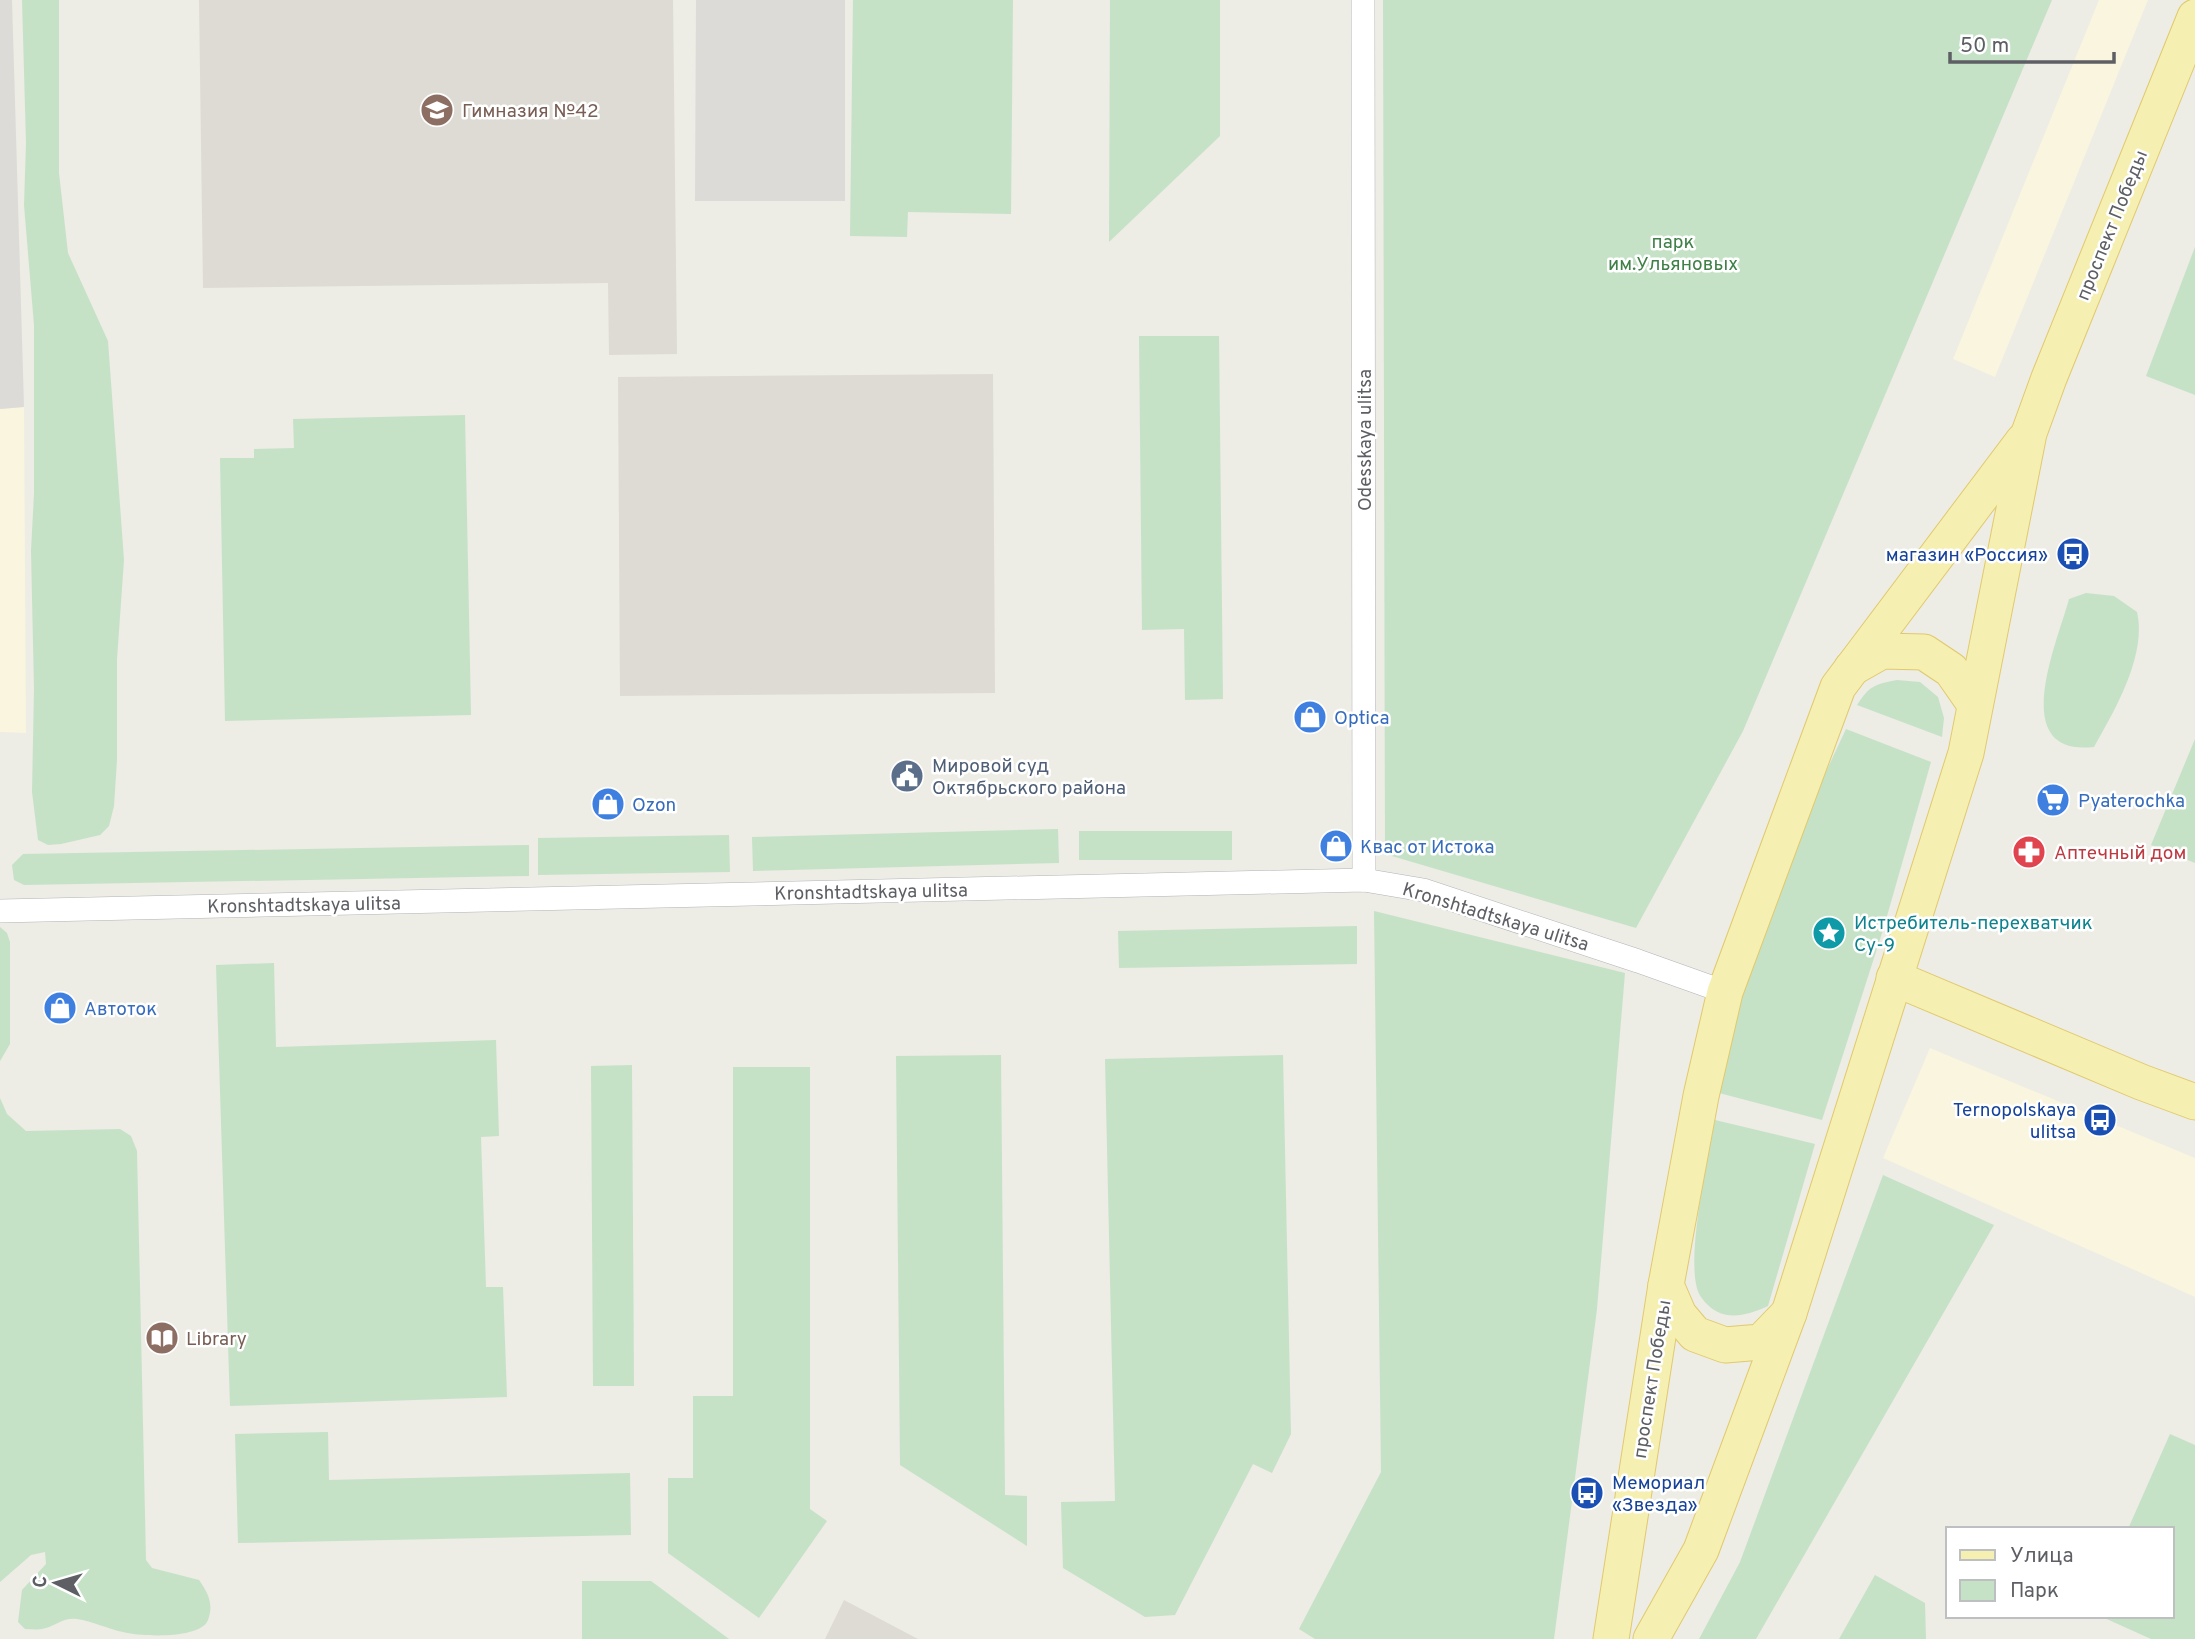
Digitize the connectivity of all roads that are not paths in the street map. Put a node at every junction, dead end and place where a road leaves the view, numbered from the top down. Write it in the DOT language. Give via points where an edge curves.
graph roads {
  1 [pos="1363,0"];
  2 [pos="2195,17"];
  3 [pos="2029,433"];
  4 [pos="1852,668"];
  5 [pos="1974,703"];
  6 [pos="1364,880"];
  7 [pos="0,911"];
  8 [pos="1894,978"];
  9 [pos="1725,992"];
  10 [pos="2195,1102"];
  11 [pos="1666,1285"];
  12 [pos="1788,1313"];
  13 [pos="1611,1639"];
  14 [pos="1651,1639"];
  1 -- 6 [label="street, Odesskaya ulitsa"];
  2 -- 3 [label="main road, проспект Победы"];
  3 -- 4 [label="main road, проспект Победы"];
  3 -- 5 [label="main road, проспект Победы"];
  4 -- 5 [label="main road" via="1882,651 1924,652 1951,670"];
  4 -- 9 [label="main road, проспект Победы" via="1832,700"];
  5 -- 8 [label="main road, проспект Победы" via="1966,753"];
  6 -- 7 [label="street, Kronshtadtskaya ulitsa"];
  6 -- 9 [label="street, Kronshtadtskaya ulitsa" via="1423,890"];
  8 -- 10 [label="main road"];
  8 -- 12 [label="main road, проспект Победы"];
  9 -- 11 [label="main road, проспект Победы"];
  11 -- 12 [label="main road" via="1679,1315 1695,1334 1725,1345 1761,1342"];
  11 -- 13 [label="main road, проспект Победы"];
  12 -- 14 [label="main road" via="1701,1549"];
}
